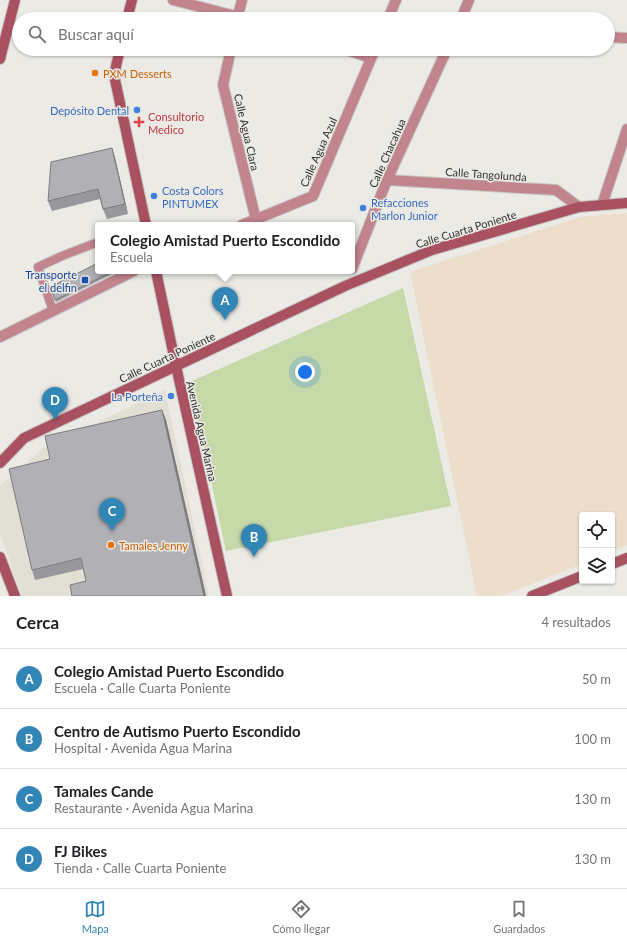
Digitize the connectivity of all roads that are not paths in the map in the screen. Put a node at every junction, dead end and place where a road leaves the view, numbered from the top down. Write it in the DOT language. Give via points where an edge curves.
graph roads {
  1 [pos="15,0"];
  2 [pos="132,0"];
  3 [pos="173,0"];
  4 [pos="242,0"];
  5 [pos="396,0"];
  6 [pos="469,0"];
  7 [pos="129,12"];
  8 [pos="218,12"];
  9 [pos="241,12"];
  10 [pos="391,12"];
  11 [pos="464,12"];
  12 [pos="615,38"];
  13 [pos="627,38"];
  14 [pos="118,56"];
  15 [pos="229,56"];
  16 [pos="372,56"];
  17 [pos="444,56"];
  18 [pos="0,58"];
  19 [pos="627,129"];
  20 [pos="387,180"];
  21 [pos="627,203"];
  22 [pos="602,205"];
  23 [pos="579,207"];
  24 [pos="256,220"];
  25 [pos="145,222"];
  26 [pos="250,222"];
  27 [pos="95,243"];
  28 [pos="355,262"];
  29 [pos="128,274"];
  30 [pos="157,274"];
  31 [pos="350,274"];
  32 [pos="345,286"];
  33 [pos="53,311"];
  34 [pos="0,337"];
  35 [pos="176,366"];
  36 [pos="0,463"];
  37 [pos="0,557"];
  38 [pos="627,558"];
  39 [pos="615,563"];
  40 [pos="579,577"];
  41 [pos="14,596"];
  42 [pos="227,596"];
  43 [pos="532,596"];
  1 -- 18 [label="street"];
  2 -- 7 [label="street"];
  3 -- 8 [label="street"];
  4 -- 9 [label="street"];
  5 -- 10 [label="street"];
  6 -- 11 [label="street"];
  12 -- 13 [label="street"];
  14 -- 25 [label="street" via="114,75"];
  15 -- 24 [label="street, Calle Agua Clara" via="223,85"];
  16 -- 24 [label="street, Calle Agua Azul" via="313,196"];
  17 -- 20 [label="street, Calle Chacahua"];
  19 -- 22 [label="street"];
  20 -- 23 [label="street, Calle Tangolunda" via="556,190"];
  20 -- 28 [label="street, Calle Chacahua"];
  21 -- 22 [label="street, Calle Cuarta Poniente"];
  22 -- 23 [label="street, Calle Cuarta Poniente"];
  23 -- 32 [label="street, Calle Cuarta Poniente" via="432,250"];
  24 -- 26 [label="street, Calle Agua Azul"];
  27 -- 33 [label="lane" via="38,266"];
  29 -- 33 [label="street"];
  30 -- 35 [label="street, Avenida Agua Marina"];
  31 -- 32 [label="street, Calle Chacahua"];
  32 -- 35 [label="street, Calle Cuarta Poniente"];
  33 -- 34 [label="street"];
  35 -- 36 [label="street, Calle Cuarta Poniente" via="24,438"];
  35 -- 42 [label="street, Avenida Agua Marina"];
  37 -- 41 [label="street"];
  38 -- 39 [label="street"];
  40 -- 43 [label="street"];
}
